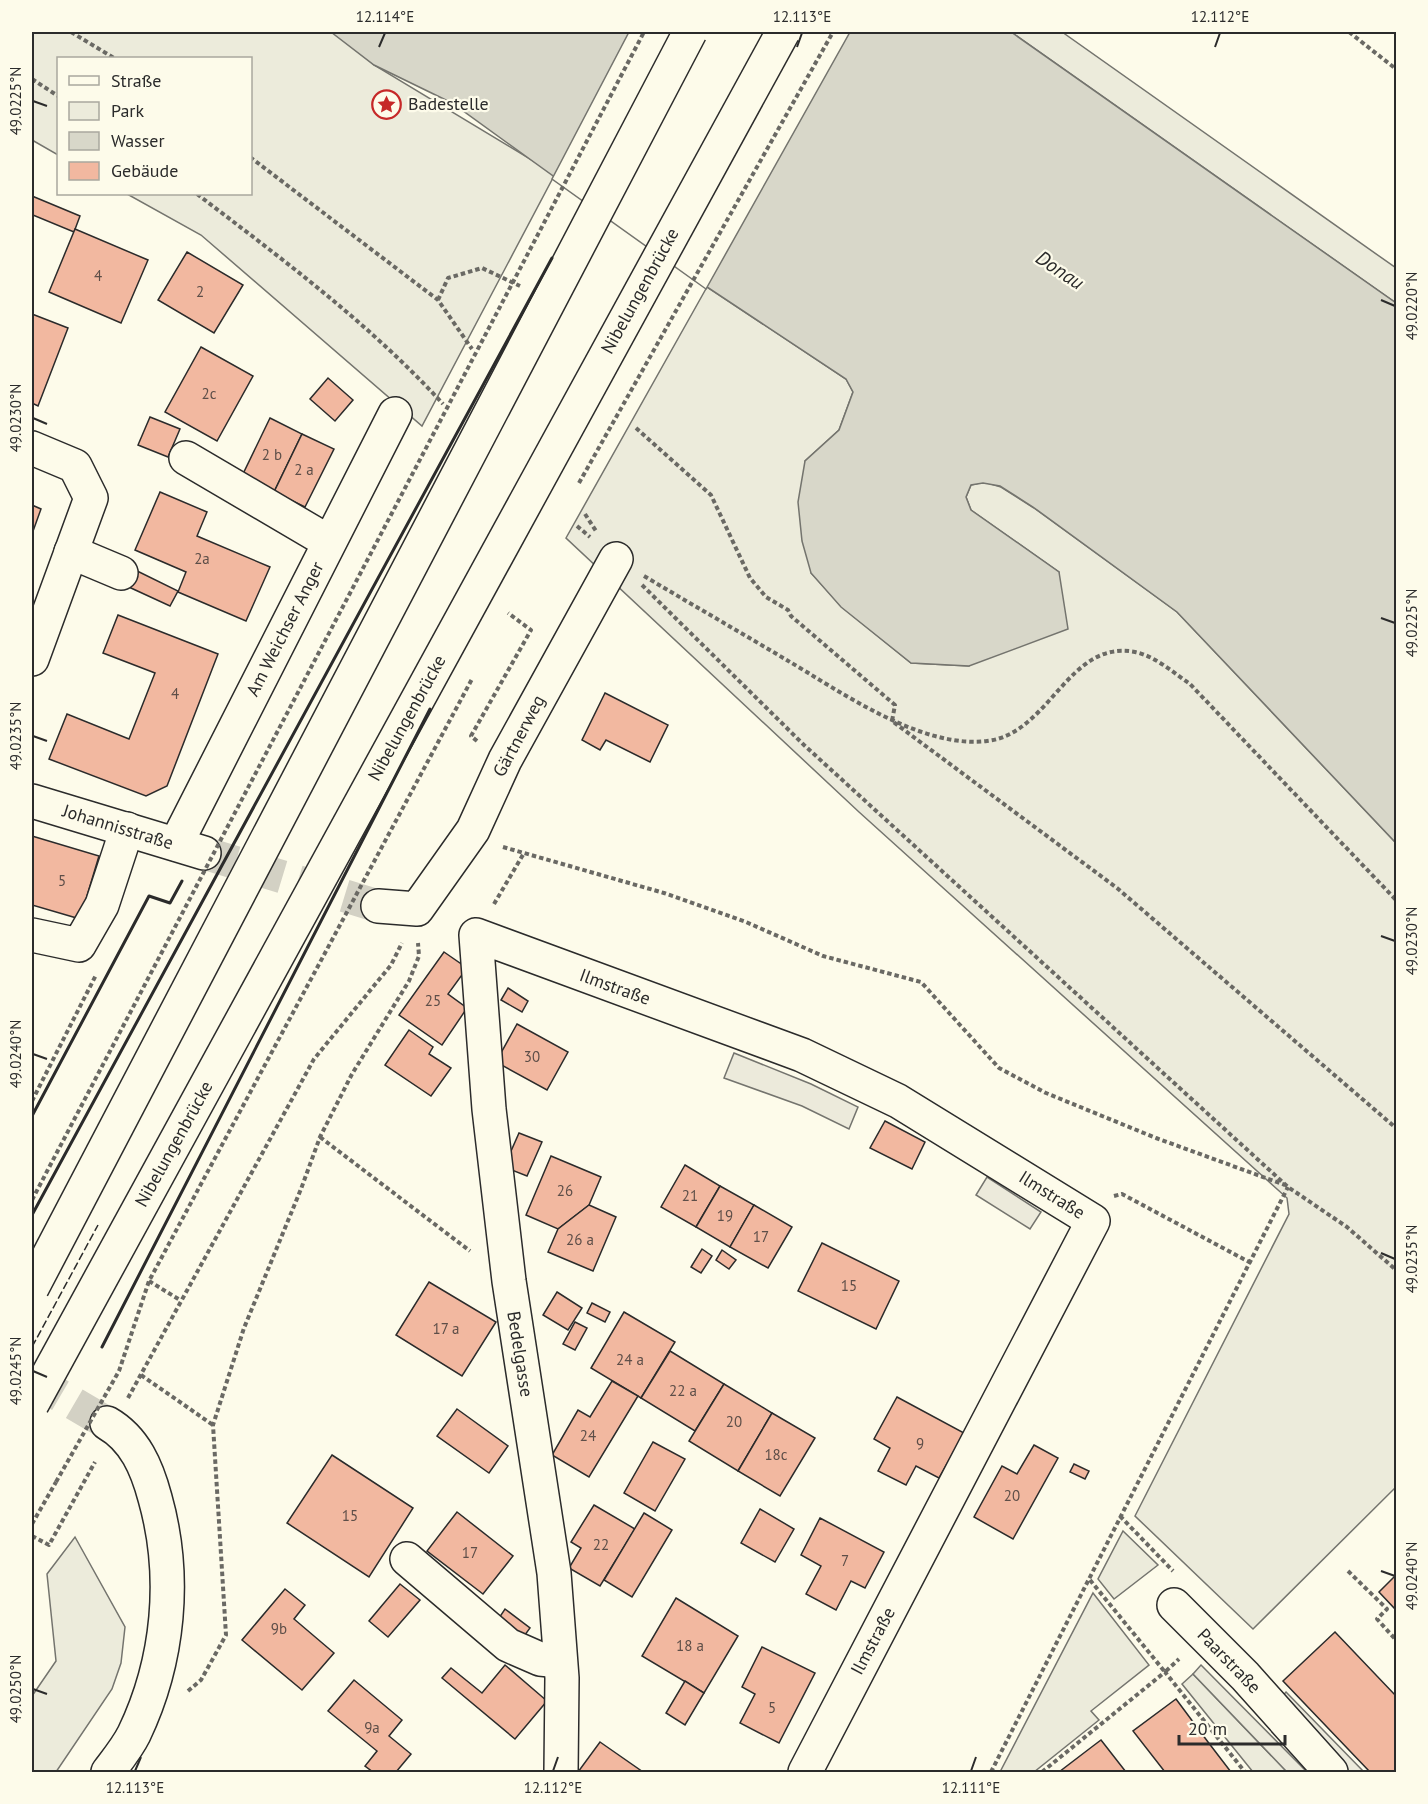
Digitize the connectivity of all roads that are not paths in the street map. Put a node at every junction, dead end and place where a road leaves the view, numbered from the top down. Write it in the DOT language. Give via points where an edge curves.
graph roads {
  1 [pos="690,32"];
  2 [pos="783,32"];
  3 [pos="396,414"];
  4 [pos="32,448"];
  5 [pos="186,458"];
  6 [pos="329,542"];
  7 [pos="71,552"];
  8 [pos="616,559"];
  9 [pos="121,573"];
  10 [pos="32,659"];
  11 [pos="32,801"];
  12 [pos="127,829"];
  13 [pos="190,848"];
  14 [pos="378,906"];
  15 [pos="32,935"];
  16 [pos="476,935"];
  17 [pos="32,1288"];
  18 [pos="32,1404"];
  19 [pos="116,1413"];
  20 [pos="407,1560"];
  21 [pos="1174,1605"];
  22 [pos="560,1661"];
  23 [pos="108,1773"];
  24 [pos="561,1773"];
  25 [pos="805,1773"];
  26 [pos="1331,1773"];
  1 -- 17 [label="street, bridge"];
  2 -- 18 [label="street, Nibelungenbrücke, bridge"];
  3 -- 6 [label="street, Am Weichser Anger"];
  4 -- 7 [label="street" via="75,466 91,498"];
  5 -- 6 [label="street"];
  6 -- 13 [label="street, Am Weichser Anger"];
  7 -- 9 [label="street"];
  7 -- 10 [label="street"];
  8 -- 14 [label="street, Gärtnerweg" via="505,760 473,830 417,909"];
  11 -- 12 [label="street, Johannisstraße"];
  12 -- 13 [label="street, Johannisstraße"];
  12 -- 15 [label="street" via="102,905 79,945"];
  16 -- 22 [label="street, Bedelgasse" via="489,1109 509,1281 554,1573"];
  16 -- 25 [label="street, Ilmstraße" via="802,1055 898,1101 1093,1221"];
  19 -- 23 [label="street" via="152,1486 162,1524 168,1581 166,1623 156,1673 134,1735"];
  20 -- 22 [label="street" via="508,1645 540,1659"];
  21 -- 26 [label="street, Paarstraße" via="1245,1676"];
  22 -- 24 [label="street, Bedelgasse"];
}
